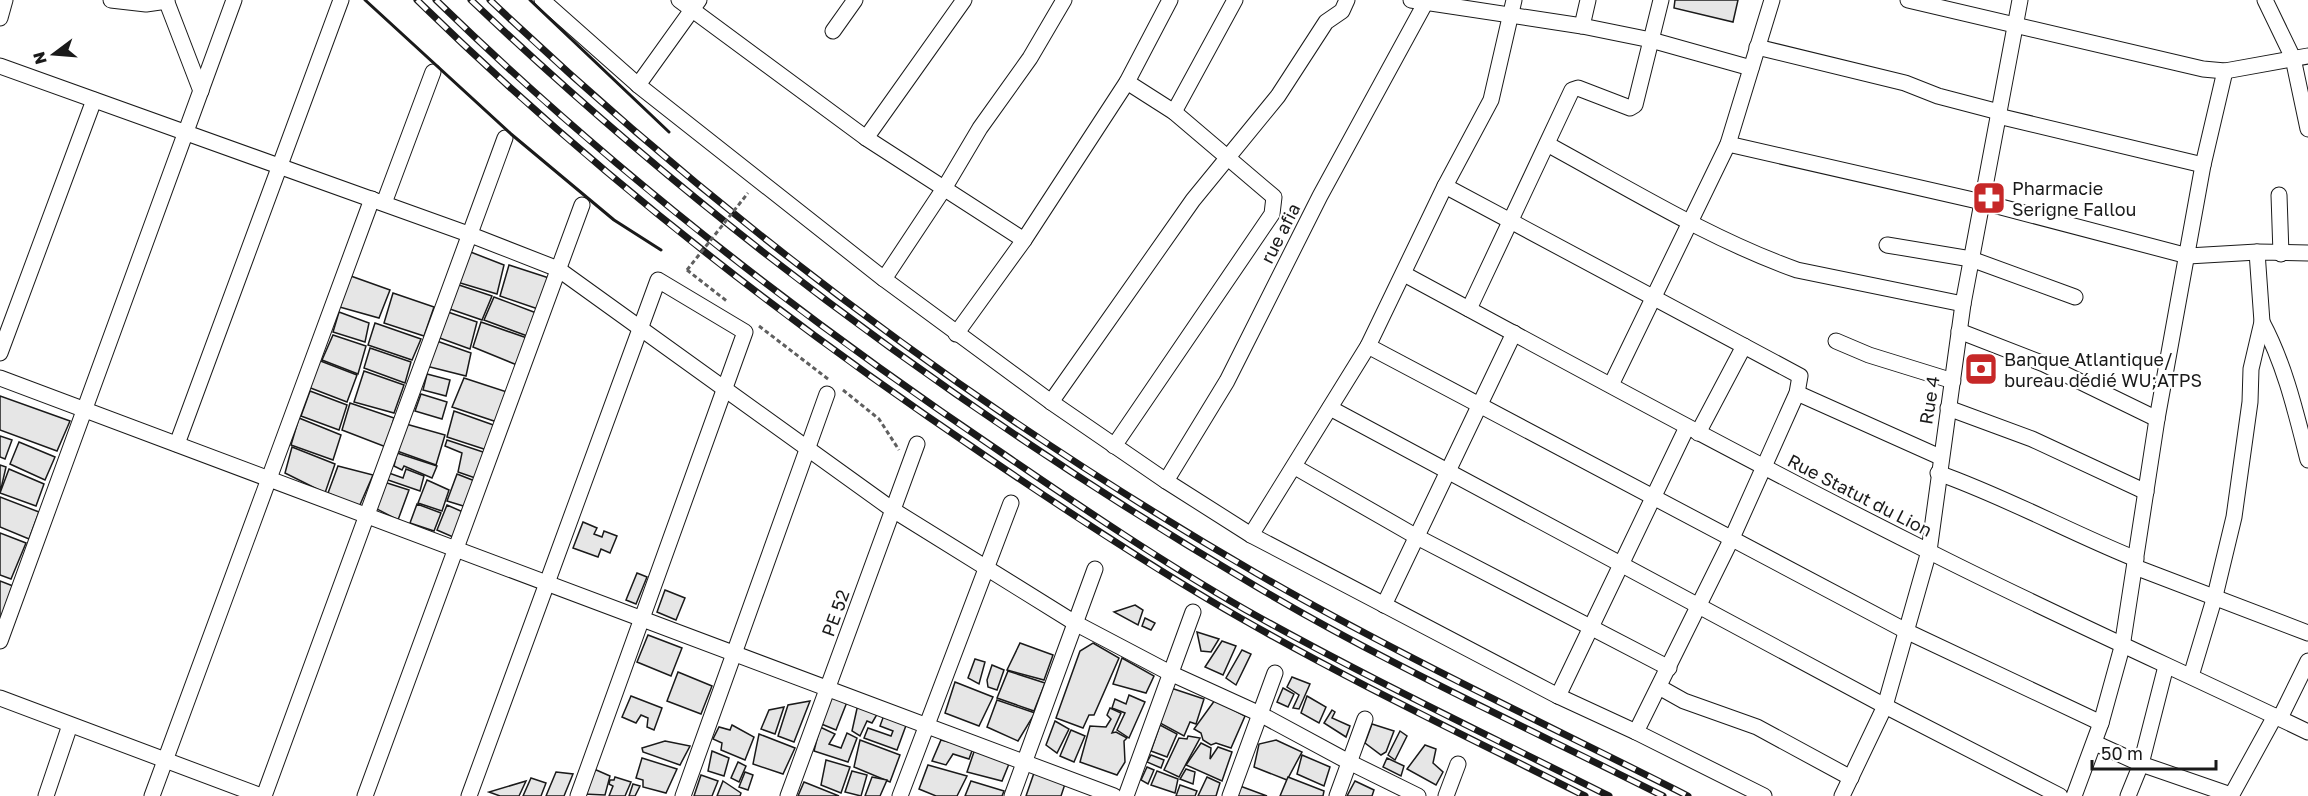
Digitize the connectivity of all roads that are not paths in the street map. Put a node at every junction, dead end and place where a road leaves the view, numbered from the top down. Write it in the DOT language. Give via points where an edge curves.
graph roads {
  1 [pos="5,0"];
  2 [pos="111,0"];
  3 [pos="234,0"];
  4 [pos="342,0"];
  5 [pos="542,0"];
  6 [pos="679,0"];
  7 [pos="855,0"];
  8 [pos="964,0"];
  9 [pos="1064,0"];
  10 [pos="1170,0"];
  11 [pos="1235,0"];
  12 [pos="1347,0"];
  13 [pos="1411,0"];
  14 [pos="1588,0"];
  15 [pos="1661,0"];
  16 [pos="1772,0"];
  17 [pos="1908,0"];
  18 [pos="2020,0"];
  19 [pos="2265,0"];
  20 [pos="166,1"];
  21 [pos="1427,1"];
  22 [pos="696,5"];
  23 [pos="1512,8"];
  24 [pos="0,18"];
  25 [pos="1582,26"];
  26 [pos="2015,26"];
  27 [pos="833,31"];
  28 [pos="1651,40"];
  29 [pos="1757,47"];
  30 [pos="2301,57"];
  31 [pos="0,66"];
  32 [pos="1751,68"];
  33 [pos="2225,71"];
  34 [pos="433,72"];
  35 [pos="1127,82"];
  36 [pos="638,85"];
  37 [pos="201,91"];
  38 [pos="93,99"];
  39 [pos="1174,112"];
  40 [pos="1999,114"];
  41 [pos="2308,129"];
  42 [pos="186,133"];
  43 [pos="505,138"];
  44 [pos="866,138"];
  45 [pos="1547,144"];
  46 [pos="1728,144"];
  47 [pos="1227,159"];
  48 [pos="2203,165"];
  49 [pos="279,168"];
  50 [pos="1445,186"];
  51 [pos="945,187"];
  52 [pos="2279,195"];
  53 [pos="378,201"];
  54 [pos="1982,202"];
  55 [pos="582,205"];
  56 [pos="1510,220"];
  57 [pos="1692,221"];
  58 [pos="471,235"];
  59 [pos="1024,240"];
  60 [pos="1887,245"];
  61 [pos="2257,252"];
  62 [pos="2308,252"];
  63 [pos="2281,254"];
  64 [pos="2188,256"];
  65 [pos="1971,259"];
  66 [pos="558,269"];
  67 [pos="1404,274"];
  68 [pos="884,279"];
  69 [pos="2075,297"];
  70 [pos="1653,298"];
  71 [pos="1963,304"];
  72 [pos="1468,309"];
  73 [pos="2262,322"];
  74 [pos="640,329"];
  75 [pos="1959,331"];
  76 [pos="956,333"];
  77 [pos="1514,333"];
  78 [pos="1836,341"];
  79 [pos="1368,346"];
  80 [pos="1744,346"];
  81 [pos="0,353"];
  82 [pos="0,378"];
  83 [pos="1953,381"];
  84 [pos="1611,385"];
  85 [pos="725,388"];
  86 [pos="1797,393"];
  87 [pos="827,394"];
  88 [pos="1051,402"];
  89 [pos="1479,406"];
  90 [pos="1330,408"];
  91 [pos="1948,408"];
  92 [pos="84,410"];
  93 [pos="2157,419"];
  94 [pos="1692,430"];
  95 [pos="177,444"];
  96 [pos="917,444"];
  97 [pos="1114,446"];
  98 [pos="807,450"];
  99 [pos="2307,452"];
  100 [pos="1939,465"];
  101 [pos="1295,467"];
  102 [pos="1762,467"];
  103 [pos="1448,471"];
  104 [pos="269,479"];
  105 [pos="1166,481"];
  106 [pos="2146,492"];
  107 [pos="1653,498"];
  108 [pos="1011,503"];
  109 [pos="893,510"];
  110 [pos="367,516"];
  111 [pos="1251,535"];
  112 [pos="1417,537"];
  113 [pos="1732,538"];
  114 [pos="457,550"];
  115 [pos="1929,551"];
  116 [pos="1620,563"];
  117 [pos="2135,563"];
  118 [pos="987,567"];
  119 [pos="1095,569"];
  120 [pos="547,583"];
  121 [pos="2215,596"];
  122 [pos="1384,605"];
  123 [pos="1698,606"];
  124 [pos="1193,612"];
  125 [pos="642,619"];
  126 [pos="1075,623"];
  127 [pos="1591,630"];
  128 [pos="1908,632"];
  129 [pos="2308,633"];
  130 [pos="0,641"];
  131 [pos="2122,647"];
  132 [pos="733,653"];
  133 [pos="2308,661"];
  134 [pos="2166,666"];
  135 [pos="1669,668"];
  136 [pos="1275,673"];
  137 [pos="1170,674"];
  138 [pos="2191,675"];
  139 [pos="1659,687"];
  140 [pos="828,689"];
  141 [pos="1558,696"];
  142 [pos="0,698"];
  143 [pos="1885,706"];
  144 [pos="1260,714"];
  145 [pos="2277,717"];
  146 [pos="1365,719"];
  147 [pos="2101,723"];
  148 [pos="70,725"];
  149 [pos="927,726"];
  150 [pos="1636,732"];
  151 [pos="2308,732"];
  152 [pos="2095,743"];
  153 [pos="165,760"];
  154 [pos="1024,762"];
  155 [pos="1349,762"];
  156 [pos="1458,764"];
  157 [pos="2140,764"];
  158 [pos="1851,778"];
  159 [pos="46,796"];
  160 [pos="152,796"];
  161 [pos="262,796"];
  162 [pos="365,796"];
  163 [pos="469,796"];
  164 [pos="578,796"];
  165 [pos="683,796"];
  166 [pos="789,796"];
  167 [pos="900,796"];
  168 [pos="1012,796"];
  169 [pos="1114,796"];
  170 [pos="1125,796"];
  171 [pos="1230,796"];
  172 [pos="1337,796"];
  173 [pos="1418,796"];
  174 [pos="1446,796"];
  175 [pos="1764,796"];
  176 [pos="1842,796"];
  177 [pos="2061,796"];
  178 [pos="2074,796"];
  179 [pos="2128,796"];
  180 [pos="2231,796"];
  1 -- 24 [label="street"];
  2 -- 20 [label="street" via="146,4"];
  3 -- 37 [label="street"];
  4 -- 49 [label="street"];
  5 -- 36 [label="street"];
  6 -- 22 [label="street"];
  7 -- 27 [label="street"];
  8 -- 44 [label="street"];
  9 -- 51 [label="street"];
  10 -- 35 [label="street"];
  11 -- 39 [label="street"];
  12 -- 47 [label="street" via="1342,11 1326,22 1278,96"];
  13 -- 21 [label="street"];
  14 -- 25 [label="street"];
  15 -- 28 [label="street"];
  16 -- 29 [label="street"];
  17 -- 26 [label="street"];
  18 -- 26 [label="street, Rue 4"];
  19 -- 30 [label="street"];
  20 -- 37 [label="street"];
  21 -- 23 [label="street"];
  21 -- 105 [label="street, rue afia" via="1320,196 1227,381"];
  22 -- 36 [label="street"];
  22 -- 44 [label="street"];
  23 -- 25 [label="street"];
  23 -- 50 [label="street" via="1491,100"];
  25 -- 28 [label="street"];
  26 -- 33 [label="street"];
  26 -- 40 [label="street, Rue 4"];
  28 -- 32 [label="street"];
  28 -- 45 [label="street" via="1633,108 1575,88"];
  29 -- 32 [label="street"];
  29 -- 40 [label="street" via="1905,83"];
  30 -- 33 [label="street"];
  30 -- 41 [label="street"];
  31 -- 38 [label="street"];
  32 -- 46 [label="street"];
  33 -- 48 [label="street"];
  34 -- 53 [label="street"];
  35 -- 39 [label="street"];
  35 -- 59 [label="street"];
  36 -- 68 [label="street"];
  37 -- 42 [label="street"];
  38 -- 42 [label="street"];
  38 -- 81 [label="street"];
  39 -- 47 [label="street"];
  40 -- 48 [label="street"];
  40 -- 54 [label="street, Rue 4"];
  42 -- 49 [label="street"];
  42 -- 92 [label="street"];
  43 -- 58 [label="street"];
  44 -- 51 [label="street"];
  45 -- 56 [label="street"];
  45 -- 57 [label="street"];
  46 -- 54 [label="street"];
  46 -- 57 [label="street"];
  47 -- 88 [label="street" via="1193,200"];
  47 -- 97 [label="street" via="1274,197 1272,214"];
  48 -- 64 [label="street"];
  49 -- 53 [label="street"];
  49 -- 95 [label="street"];
  50 -- 56 [label="street"];
  50 -- 67 [label="street"];
  51 -- 59 [label="street"];
  51 -- 68 [label="street"];
  52 -- 63 [label="street"];
  53 -- 58 [label="street"];
  53 -- 104 [label="street"];
  54 -- 64 [label="street"];
  54 -- 65 [label="street, Rue 4"];
  55 -- 66 [label="street"];
  56 -- 70 [label="street"];
  56 -- 72 [label="street"];
  57 -- 70 [label="street"];
  57 -- 71 [label="street" via="1797,270"];
  58 -- 66 [label="street"];
  58 -- 110 [label="street"];
  59 -- 76 [label="street"];
  60 -- 65 [label="street"];
  61 -- 63 [label="street"];
  61 -- 64 [label="street"];
  61 -- 73 [label="street"];
  62 -- 63 [label="street"];
  64 -- 93 [label="street"];
  65 -- 69 [label="street"];
  65 -- 71 [label="street, Rue 4"];
  66 -- 74 [label="street"];
  66 -- 114 [label="street"];
  67 -- 72 [label="street, Rue Statut du Lion"];
  67 -- 79 [label="street"];
  68 -- 76 [label="street"];
  70 -- 80 [label="street"];
  70 -- 84 [label="street"];
  71 -- 75 [label="street, Rue 4"];
  72 -- 77 [label="street, Rue Statut du Lion"];
  73 -- 99 [label="street" via="2289,389"];
  73 -- 121 [label="street" via="2251,369 2234,517"];
  74 -- 85 [label="street"];
  74 -- 85 [label="street" via="658,280 748,326"];
  74 -- 120 [label="street"];
  75 -- 83 [label="street, Rue 4"];
  75 -- 93 [label="street" via="2044,364"];
  76 -- 88 [label="street"];
  77 -- 84 [label="street, Rue Statut du Lion"];
  77 -- 89 [label="street"];
  78 -- 83 [label="street"];
  79 -- 89 [label="street"];
  79 -- 90 [label="street"];
  80 -- 86 [label="street" via="1800,376"];
  80 -- 94 [label="street"];
  82 -- 92 [label="street"];
  83 -- 91 [label="street, Rue 4"];
  84 -- 94 [label="street, Rue Statut du Lion"];
  85 -- 98 [label="street"];
  85 -- 125 [label="street"];
  86 -- 100 [label="street"];
  86 -- 102 [label="street"];
  87 -- 98 [label="street"];
  88 -- 97 [label="street"];
  89 -- 103 [label="street"];
  89 -- 107 [label="street"];
  90 -- 101 [label="street"];
  90 -- 103 [label="street"];
  91 -- 100 [label="street, Rue 4"];
  91 -- 106 [label="street" via="2032,439"];
  92 -- 95 [label="street"];
  92 -- 130 [label="street"];
  93 -- 106 [label="street"];
  94 -- 102 [label="street, Rue Statut du Lion"];
  94 -- 107 [label="street"];
  95 -- 104 [label="street"];
  96 -- 109 [label="street, PE 52"];
  97 -- 105 [label="street"];
  98 -- 109 [label="street"];
  98 -- 132 [label="street"];
  100 -- 115 [label="street, Rue 4"];
  100 -- 117 [label="street"];
  101 -- 111 [label="street"];
  101 -- 112 [label="street"];
  102 -- 113 [label="street"];
  102 -- 115 [label="street, Rue Statut du Lion"];
  103 -- 112 [label="street"];
  103 -- 116 [label="street"];
  104 -- 110 [label="street"];
  104 -- 153 [label="street"];
  105 -- 111 [label="street"];
  106 -- 117 [label="street"];
  107 -- 113 [label="street"];
  107 -- 116 [label="street"];
  108 -- 118 [label="street"];
  109 -- 118 [label="street"];
  109 -- 140 [label="street, PE 52"];
  110 -- 114 [label="street"];
  110 -- 161 [label="street"];
  111 -- 122 [label="street"];
  112 -- 122 [label="street"];
  112 -- 127 [label="street"];
  113 -- 123 [label="street"];
  113 -- 128 [label="street"];
  114 -- 120 [label="street"];
  114 -- 162 [label="street"];
  115 -- 128 [label="street, Rue 4"];
  115 -- 131 [label="street, Rue Statut du Lion"];
  116 -- 123 [label="street"];
  116 -- 127 [label="street"];
  117 -- 121 [label="street"];
  117 -- 131 [label="street"];
  118 -- 126 [label="street"];
  118 -- 149 [label="street"];
  119 -- 126 [label="street"];
  120 -- 125 [label="street"];
  120 -- 163 [label="street"];
  121 -- 129 [label="street"];
  121 -- 138 [label="street"];
  122 -- 141 [label="street"];
  123 -- 135 [label="street"];
  123 -- 143 [label="street"];
  124 -- 137 [label="street"];
  125 -- 132 [label="street"];
  125 -- 164 [label="street"];
  126 -- 137 [label="street"];
  126 -- 154 [label="street"];
  127 -- 135 [label="street"];
  127 -- 141 [label="street"];
  128 -- 143 [label="street, Rue 4"];
  128 -- 147 [label="street"];
  131 -- 134 [label="street, Rue Statut du Lion"];
  131 -- 147 [label="street"];
  132 -- 140 [label="street"];
  132 -- 165 [label="street"];
  133 -- 145 [label="street"];
  134 -- 138 [label="street, Rue Statut du Lion"];
  134 -- 157 [label="street"];
  135 -- 139 [label="street"];
  136 -- 144 [label="street"];
  137 -- 144 [label="street"];
  137 -- 170 [label="street"];
  138 -- 145 [label="street, Rue Statut du Lion"];
  139 -- 150 [label="street"];
  139 -- 158 [label="street" via="1684,701 1757,727"];
  140 -- 149 [label="street"];
  140 -- 166 [label="street, PE 52"];
  141 -- 150 [label="street"];
  142 -- 148 [label="street"];
  143 -- 158 [label="street, Rue 4"];
  143 -- 177 [label="street"];
  144 -- 155 [label="street"];
  144 -- 171 [label="street"];
  145 -- 151 [label="street, Rue Statut du Lion"];
  145 -- 180 [label="street"];
  146 -- 155 [label="street"];
  147 -- 152 [label="street"];
  148 -- 153 [label="street"];
  148 -- 159 [label="street"];
  149 -- 154 [label="street"];
  149 -- 167 [label="street"];
  150 -- 175 [label="street"];
  152 -- 157 [label="street"];
  152 -- 178 [label="street"];
  153 -- 160 [label="street"];
  153 -- 161 [label="street"];
  154 -- 168 [label="street"];
  154 -- 169 [label="street"];
  155 -- 172 [label="street"];
  155 -- 173 [label="street"];
  156 -- 174 [label="street"];
  157 -- 179 [label="street"];
  157 -- 180 [label="street"];
  158 -- 176 [label="street, Rue 4"];
}
